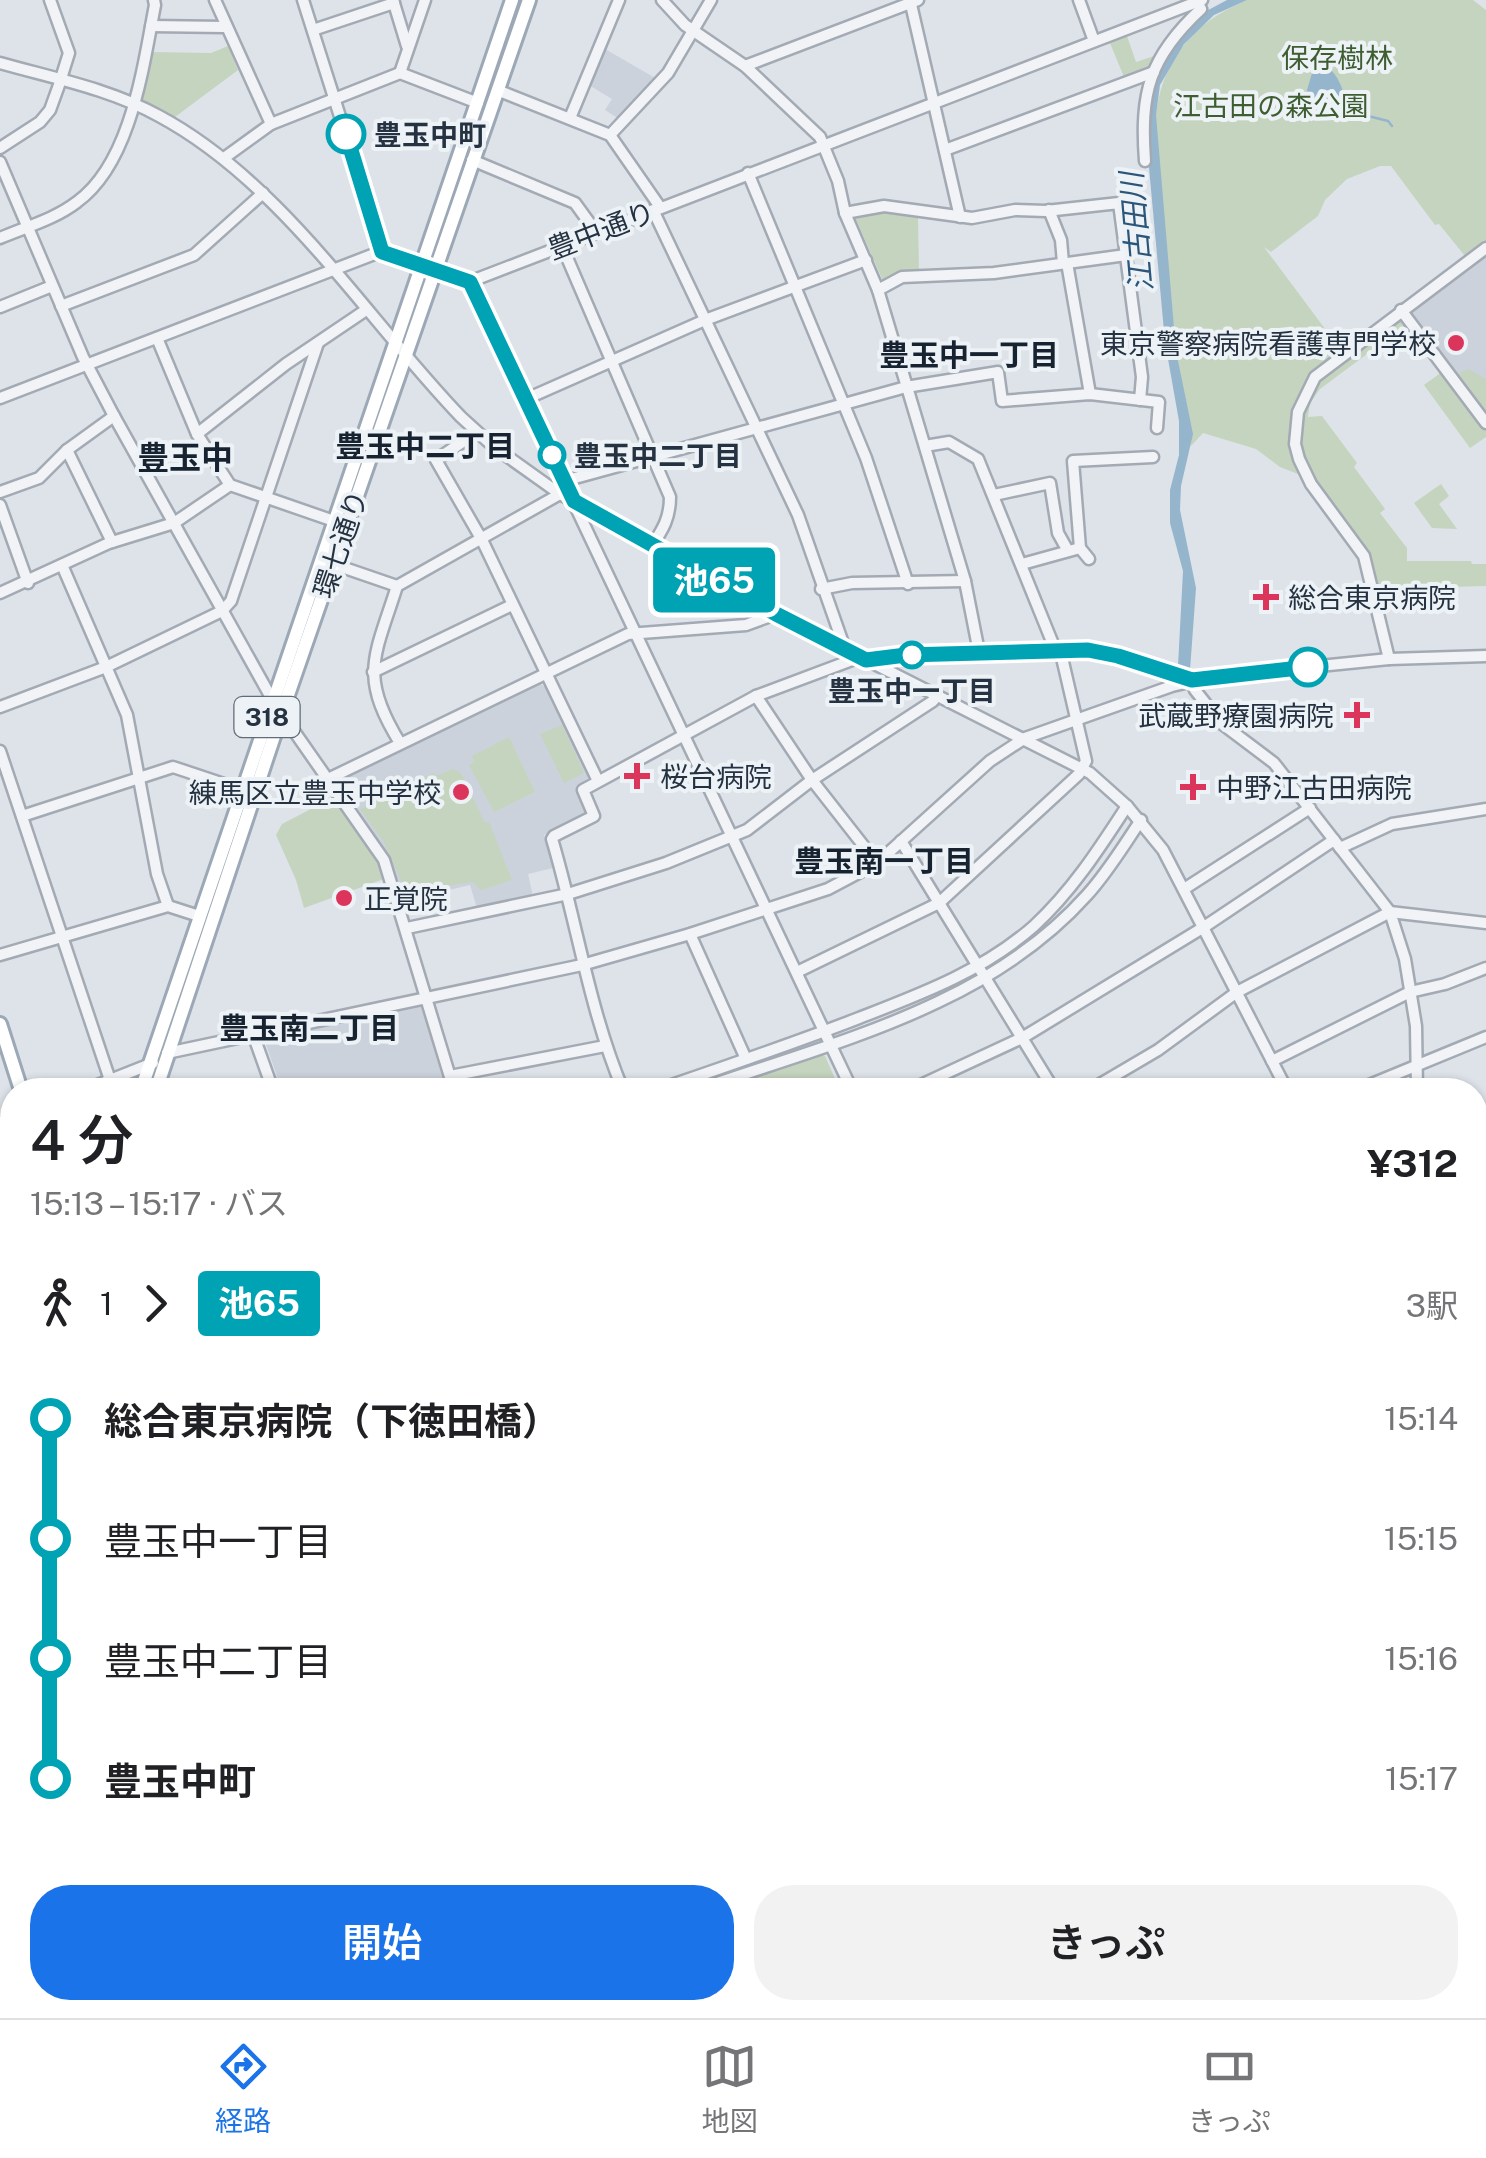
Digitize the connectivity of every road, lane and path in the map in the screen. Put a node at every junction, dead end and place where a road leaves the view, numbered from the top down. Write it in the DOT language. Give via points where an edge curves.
graph roads {
  1 [pos="50,0"];
  2 [pos="154,0"];
  3 [pos="215,0"];
  4 [pos="303,0"];
  5 [pos="425,0"];
  6 [pos="512,0"];
  7 [pos="528,0"];
  8 [pos="618,0"];
  9 [pos="662,0"];
  10 [pos="711,0"];
  11 [pos="1079,0"];
  12 [pos="913,1"];
  13 [pos="1200,1"];
  14 [pos="393,2"];
  15 [pos="151,26"];
  16 [pos="225,27"];
  17 [pos="313,30"];
  18 [pos="693,30"];
  19 [pos="1094,41"];
  20 [pos="408,47"];
  21 [pos="0,63"];
  22 [pos="745,66"];
  23 [pos="1154,72"];
  24 [pos="400,73"];
  25 [pos="61,80"];
  26 [pos="497,90"];
  27 [pos="334,100"];
  28 [pos="134,103"];
  29 [pos="478,103"];
  30 [pos="934,103"];
  31 [pos="570,118"];
  32 [pos="272,124"];
  33 [pos="610,135"];
  34 [pos="824,144"];
  35 [pos="0,148"];
  36 [pos="944,150"];
  37 [pos="224,158"];
  38 [pos="472,160"];
  39 [pos="1145,161"];
  40 [pos="0,162"];
  41 [pos="748,173"];
  42 [pos="264,194"];
  43 [pos="657,209"];
  44 [pos="1049,210"];
  45 [pos="845,213"];
  46 [pos="960,217"];
  47 [pos="27,227"];
  48 [pos="596,232"];
  49 [pos="0,238"];
  50 [pos="562,246"];
  51 [pos="1486,248"];
  52 [pos="382,252"];
  53 [pos="1126,255"];
  54 [pos="866,260"];
  55 [pos="1065,263"];
  56 [pos="430,267"];
  57 [pos="332,270"];
  58 [pos="470,282"];
  59 [pos="52,286"];
  60 [pos="795,287"];
  61 [pos="878,290"];
  62 [pos="61,306"];
  63 [pos="0,307"];
  64 [pos="366,310"];
  65 [pos="1401,310"];
  66 [pos="705,320"];
  67 [pos="156,338"];
  68 [pos="318,344"];
  69 [pos="401,350"];
  70 [pos="612,360"];
  71 [pos="87,365"];
  72 [pos="906,387"];
  73 [pos="1090,394"];
  74 [pos="0,398"];
  75 [pos="526,399"];
  76 [pos="1140,400"];
  77 [pos="841,404"];
  78 [pos="114,416"];
  79 [pos="1486,423"];
  80 [pos="758,427"];
  81 [pos="1157,428"];
  82 [pos="477,432"];
  83 [pos="197,434"];
  84 [pos="925,446"];
  85 [pos="66,450"];
  86 [pos="654,455"];
  87 [pos="1153,457"];
  88 [pos="564,480"];
  89 [pos="230,485"];
  90 [pos="0,492"];
  91 [pos="560,494"];
  92 [pos="994,494"];
  93 [pos="266,498"];
  94 [pos="574,501"];
  95 [pos="0,505"];
  96 [pos="334,522"];
  97 [pos="174,523"];
  98 [pos="482,540"];
  99 [pos="112,542"];
  100 [pos="652,546"];
  101 [pos="1074,550"];
  102 [pos="1090,559"];
  103 [pos="333,564"];
  104 [pos="1022,564"];
  105 [pos="62,565"];
  106 [pos="965,580"];
  107 [pos="28,583"];
  108 [pos="908,584"];
  109 [pos="397,586"];
  110 [pos="822,589"];
  111 [pos="0,594"];
  112 [pos="512,605"];
  113 [pos="222,611"];
  114 [pos="776,614"];
  115 [pos="635,632"];
  116 [pos="1058,649"];
  117 [pos="845,650"];
  118 [pos="980,652"];
  119 [pos="1486,656"];
  120 [pos="863,658"];
  121 [pos="1389,659"];
  122 [pos="106,667"];
  123 [pos="373,672"];
  124 [pos="546,674"];
  125 [pos="1191,680"];
  126 [pos="756,696"];
  127 [pos="937,696"];
  128 [pos="272,701"];
  129 [pos="0,707"];
  130 [pos="281,714"];
  131 [pos="1076,719"];
  132 [pos="684,734"];
  133 [pos="1024,738"];
  134 [pos="400,743"];
  135 [pos="0,751"];
  136 [pos="1084,768"];
  137 [pos="4,778"];
  138 [pos="140,778"];
  139 [pos="328,779"];
  140 [pos="812,780"];
  141 [pos="598,781"];
  142 [pos="242,790"];
  143 [pos="1128,806"];
  144 [pos="1310,808"];
  145 [pos="1486,809"];
  146 [pos="22,816"];
  147 [pos="1141,820"];
  148 [pos="732,836"];
  149 [pos="901,842"];
  150 [pos="1337,844"];
  151 [pos="877,862"];
  152 [pos="1184,889"];
  153 [pos="568,894"];
  154 [pos="939,903"];
  155 [pos="168,906"];
  156 [pos="768,910"];
  157 [pos="1390,912"];
  158 [pos="199,916"];
  159 [pos="1486,922"];
  160 [pos="1204,926"];
  161 [pos="407,928"];
  162 [pos="690,934"];
  163 [pos="62,936"];
  164 [pos="0,956"];
  165 [pos="582,965"];
  166 [pos="979,966"];
  167 [pos="1486,968"];
  168 [pos="797,972"];
  169 [pos="986,978"];
  170 [pos="1238,992"];
  171 [pos="1410,992"];
  172 [pos="427,1000"];
  173 [pos="0,1027"];
  174 [pos="825,1031"];
  175 [pos="254,1034"];
  176 [pos="1486,1036"];
  177 [pos="1022,1038"];
  178 [pos="830,1044"];
  179 [pos="605,1046"];
  180 [pos="168,1052"];
  181 [pos="746,1059"];
  182 [pos="1272,1061"];
  183 [pos="1417,1065"];
  184 [pos="149,1066"];
  185 [pos="450,1076"];
  186 [pos="17,1078"];
  187 [pos="109,1078"];
  188 [pos="116,1078"];
  189 [pos="144,1078"];
  190 [pos="160,1078"];
  191 [pos="269,1078"];
  192 [pos="618,1078"];
  193 [pos="691,1078"];
  194 [pos="731,1078"];
  195 [pos="846,1078"];
  196 [pos="936,1078"];
  197 [pos="1047,1078"];
  198 [pos="1110,1078"];
  199 [pos="1281,1078"];
  200 [pos="1386,1078"];
  201 [pos="1416,1078"];
  1 -- 25 [label="street" via="69,53"];
  2 -- 15 [label="street"];
  3 -- 16 [label="street"];
  4 -- 17 [label="street"];
  5 -- 20 [label="street"];
  6 -- 29 [label="main road, 環七通り / 318"];
  7 -- 26 [label="main road, 環七通り / 318"];
  8 -- 31 [label="street"];
  9 -- 18 [label="street"];
  10 -- 18 [label="street"];
  11 -- 19 [label="street"];
  12 -- 22 [label="street"];
  12 -- 30 [label="street"];
  13 -- 19 [label="street, 豊中通り"];
  13 -- 23 [label="street"];
  14 -- 17 [label="street"];
  14 -- 20 [label="street"];
  15 -- 16 [label="street"];
  15 -- 28 [label="street"];
  16 -- 32 [label="street"];
  17 -- 27 [label="street"];
  18 -- 22 [label="street"];
  18 -- 33 [label="street" via="668,74"];
  19 -- 30 [label="street, 豊中通り"];
  20 -- 24 [label="street"];
  21 -- 25 [label="street"];
  22 -- 34 [label="street"];
  23 -- 36 [label="street"];
  23 -- 39 [label="street" via="1143,107"];
  24 -- 27 [label="street"];
  24 -- 29 [label="street"];
  25 -- 28 [label="street"];
  25 -- 35 [label="street" via="40,122"];
  26 -- 31 [label="street"];
  26 -- 38 [label="main road, 環七通り / 318"];
  27 -- 32 [label="street"];
  27 -- 52 [label="street"];
  28 -- 37 [label="street"];
  28 -- 47 [label="street" via="98,182 67,209"];
  29 -- 56 [label="main road, 環七通り / 318"];
  30 -- 34 [label="street, 豊中通り"];
  30 -- 36 [label="street"];
  31 -- 33 [label="street"];
  32 -- 37 [label="street"];
  33 -- 43 [label="street"];
  34 -- 41 [label="street, 豊中通り"];
  34 -- 45 [label="street"];
  36 -- 46 [label="street"];
  37 -- 42 [label="street"];
  38 -- 48 [label="street" via="575,203"];
  38 -- 56 [label="main road, 環七通り / 318"];
  40 -- 47 [label="street"];
  41 -- 43 [label="street, 豊中通り"];
  41 -- 60 [label="street"];
  42 -- 57 [label="street"];
  42 -- 62 [label="street" via="194,255"];
  43 -- 48 [label="street, 豊中通り"];
  43 -- 66 [label="street"];
  44 -- 46 [label="street"];
  44 -- 53 [label="street" via="1119,203"];
  44 -- 55 [label="street"];
  45 -- 46 [label="street" via="884,206"];
  45 -- 54 [label="street"];
  47 -- 49 [label="street"];
  47 -- 59 [label="street"];
  48 -- 50 [label="street, 豊中通り"];
  50 -- 58 [label="street, 豊中通り"];
  50 -- 70 [label="street"];
  51 -- 65 [label="street"];
  52 -- 56 [label="street"];
  52 -- 57 [label="street"];
  53 -- 55 [label="street"];
  53 -- 76 [label="street"];
  54 -- 60 [label="street"];
  54 -- 61 [label="street"];
  55 -- 61 [label="street" via="902,277"];
  55 -- 73 [label="street"];
  56 -- 58 [label="street"];
  56 -- 69 [label="main road, 環七通り / 318"];
  57 -- 64 [label="street"];
  57 -- 67 [label="street"];
  58 -- 75 [label="street"];
  59 -- 62 [label="street"];
  59 -- 63 [label="street"];
  60 -- 66 [label="street"];
  60 -- 77 [label="street"];
  61 -- 72 [label="street"];
  62 -- 71 [label="street"];
  64 -- 68 [label="street"];
  64 -- 69 [label="street"];
  65 -- 79 [label="street"];
  65 -- 121 [label="street" via="1315,376 1295,430 1306,477 1364,556"];
  66 -- 70 [label="street"];
  66 -- 80 [label="street"];
  67 -- 71 [label="street"];
  67 -- 83 [label="street"];
  68 -- 83 [label="street"];
  68 -- 93 [label="street"];
  69 -- 82 [label="street"];
  69 -- 96 [label="main road, 環七通り / 318"];
  69 -- 103 [label="main road, 環七通り / 318"];
  70 -- 75 [label="street"];
  70 -- 86 [label="street"];
  71 -- 74 [label="street"];
  71 -- 78 [label="street"];
  72 -- 73 [label="street" via="998,372 1002,400"];
  72 -- 77 [label="street"];
  72 -- 84 [label="street"];
  73 -- 76 [label="street"];
  75 -- 88 [label="street"];
  76 -- 81 [label="street" via="1159,402"];
  77 -- 80 [label="street"];
  77 -- 108 [label="street"];
  78 -- 85 [label="street"];
  78 -- 97 [label="street"];
  80 -- 86 [label="street"];
  80 -- 110 [label="street"];
  82 -- 91 [label="street"];
  82 -- 98 [label="street" via="436,460"];
  83 -- 89 [label="street"];
  84 -- 92 [label="street" via="949,442 978,459"];
  84 -- 106 [label="street"];
  85 -- 90 [label="street" via="39,478"];
  85 -- 99 [label="street"];
  86 -- 88 [label="street"];
  86 -- 100 [label="street" via="670,512"];
  87 -- 101 [label="street" via="1073,462"];
  88 -- 94 [label="street"];
  89 -- 93 [label="street"];
  89 -- 97 [label="street"];
  91 -- 94 [label="street"];
  91 -- 98 [label="street"];
  92 -- 101 [label="street" via="1050,483 1058,533"];
  92 -- 104 [label="street"];
  93 -- 96 [label="street"];
  93 -- 113 [label="street"];
  94 -- 100 [label="street"];
  94 -- 115 [label="street"];
  95 -- 107 [label="street"];
  96 -- 128 [label="main road, 環七通り / 318"];
  97 -- 99 [label="street"];
  97 -- 113 [label="street"];
  98 -- 109 [label="street"];
  98 -- 112 [label="street"];
  99 -- 105 [label="street"];
  100 -- 114 [label="street"];
  101 -- 102 [label="street"];
  101 -- 104 [label="street"];
  103 -- 109 [label="street"];
  103 -- 130 [label="main road, 環七通り / 318"];
  104 -- 116 [label="street"];
  105 -- 107 [label="street"];
  105 -- 122 [label="street"];
  106 -- 108 [label="street"];
  106 -- 118 [label="street"];
  107 -- 111 [label="street"];
  108 -- 110 [label="street"];
  109 -- 123 [label="street"];
  110 -- 117 [label="street"];
  112 -- 123 [label="street"];
  112 -- 124 [label="street"];
  113 -- 122 [label="street"];
  113 -- 128 [label="street"];
  114 -- 115 [label="street" via="746,625"];
  114 -- 117 [label="street"];
  115 -- 124 [label="street"];
  115 -- 132 [label="street"];
  116 -- 118 [label="street"];
  116 -- 125 [label="street" via="1105,652"];
  116 -- 131 [label="street"];
  117 -- 120 [label="street"];
  118 -- 120 [label="street"];
  119 -- 121 [label="street"];
  120 -- 126 [label="street"];
  120 -- 127 [label="street"];
  121 -- 125 [label="street"];
  122 -- 129 [label="street"];
  122 -- 138 [label="street" via="126,715"];
  123 -- 134 [label="street" via="377,700"];
  124 -- 134 [label="street"];
  124 -- 141 [label="street"];
  125 -- 131 [label="street"];
  125 -- 144 [label="street" via="1221,723 1274,763"];
  126 -- 132 [label="street"];
  126 -- 140 [label="street"];
  127 -- 133 [label="street"];
  127 -- 140 [label="street"];
  128 -- 130 [label="street"];
  128 -- 142 [label="main road, 環七通り / 318"];
  130 -- 139 [label="street"];
  130 -- 180 [label="main road, 環七通り / 318"];
  131 -- 133 [label="street"];
  131 -- 136 [label="street"];
  132 -- 141 [label="street"];
  132 -- 148 [label="street"];
  133 -- 136 [label="street"];
  133 -- 149 [label="street" via="990,760"];
  134 -- 139 [label="street"];
  135 -- 137 [label="street"];
  136 -- 143 [label="street"];
  136 -- 154 [label="street"];
  137 -- 146 [label="street"];
  138 -- 142 [label="street" via="174,767"];
  138 -- 146 [label="street"];
  138 -- 155 [label="street"];
  139 -- 161 [label="street" via="384,860"];
  140 -- 148 [label="street"];
  140 -- 151 [label="street"];
  141 -- 153 [label="street" via="583,790 594,816 552,839"];
  142 -- 158 [label="main road, 環七通り / 318"];
  143 -- 147 [label="street"];
  143 -- 166 [label="street" via="1053,908"];
  144 -- 150 [label="street"];
  144 -- 152 [label="street"];
  145 -- 150 [label="street" via="1392,824"];
  146 -- 163 [label="street"];
  147 -- 152 [label="street"];
  147 -- 169 [label="street" via="1088,894"];
  148 -- 153 [label="street"];
  148 -- 156 [label="street"];
  149 -- 151 [label="street"];
  149 -- 154 [label="street"];
  150 -- 157 [label="street"];
  150 -- 160 [label="street"];
  151 -- 156 [label="street"];
  152 -- 160 [label="street"];
  153 -- 161 [label="street"];
  153 -- 165 [label="street"];
  154 -- 166 [label="street"];
  154 -- 168 [label="street"];
  155 -- 158 [label="street"];
  155 -- 163 [label="street"];
  156 -- 162 [label="street"];
  156 -- 168 [label="street"];
  157 -- 159 [label="street"];
  157 -- 170 [label="street"];
  157 -- 171 [label="street"];
  158 -- 184 [label="main road, 環七通り / 318"];
  160 -- 170 [label="street"];
  160 -- 177 [label="street"];
  161 -- 172 [label="street"];
  162 -- 165 [label="street"];
  162 -- 181 [label="street"];
  163 -- 164 [label="street"];
  163 -- 187 [label="street"];
  165 -- 172 [label="street"];
  165 -- 179 [label="street"];
  166 -- 169 [label="street"];
  166 -- 174 [label="street"];
  167 -- 171 [label="street"];
  168 -- 174 [label="street"];
  169 -- 177 [label="street"];
  169 -- 178 [label="street" via="928,1008"];
  170 -- 182 [label="street"];
  170 -- 198 [label="street"];
  171 -- 182 [label="street"];
  171 -- 183 [label="street"];
  172 -- 175 [label="street"];
  172 -- 185 [label="street"];
  173 -- 186 [label="main road"];
  174 -- 178 [label="street"];
  174 -- 181 [label="street"];
  175 -- 180 [label="street"];
  175 -- 191 [label="street"];
  176 -- 183 [label="street"];
  177 -- 196 [label="street"];
  177 -- 197 [label="street"];
  178 -- 194 [label="street"];
  178 -- 195 [label="street"];
  179 -- 185 [label="street"];
  179 -- 192 [label="street"];
  180 -- 184 [label="street"];
  180 -- 190 [label="main road, 環七通り / 318"];
  181 -- 193 [label="street"];
  182 -- 199 [label="street"];
  183 -- 200 [label="street"];
  183 -- 201 [label="street"];
  184 -- 188 [label="street"];
  184 -- 189 [label="main road, 環七通り / 318"];
}
